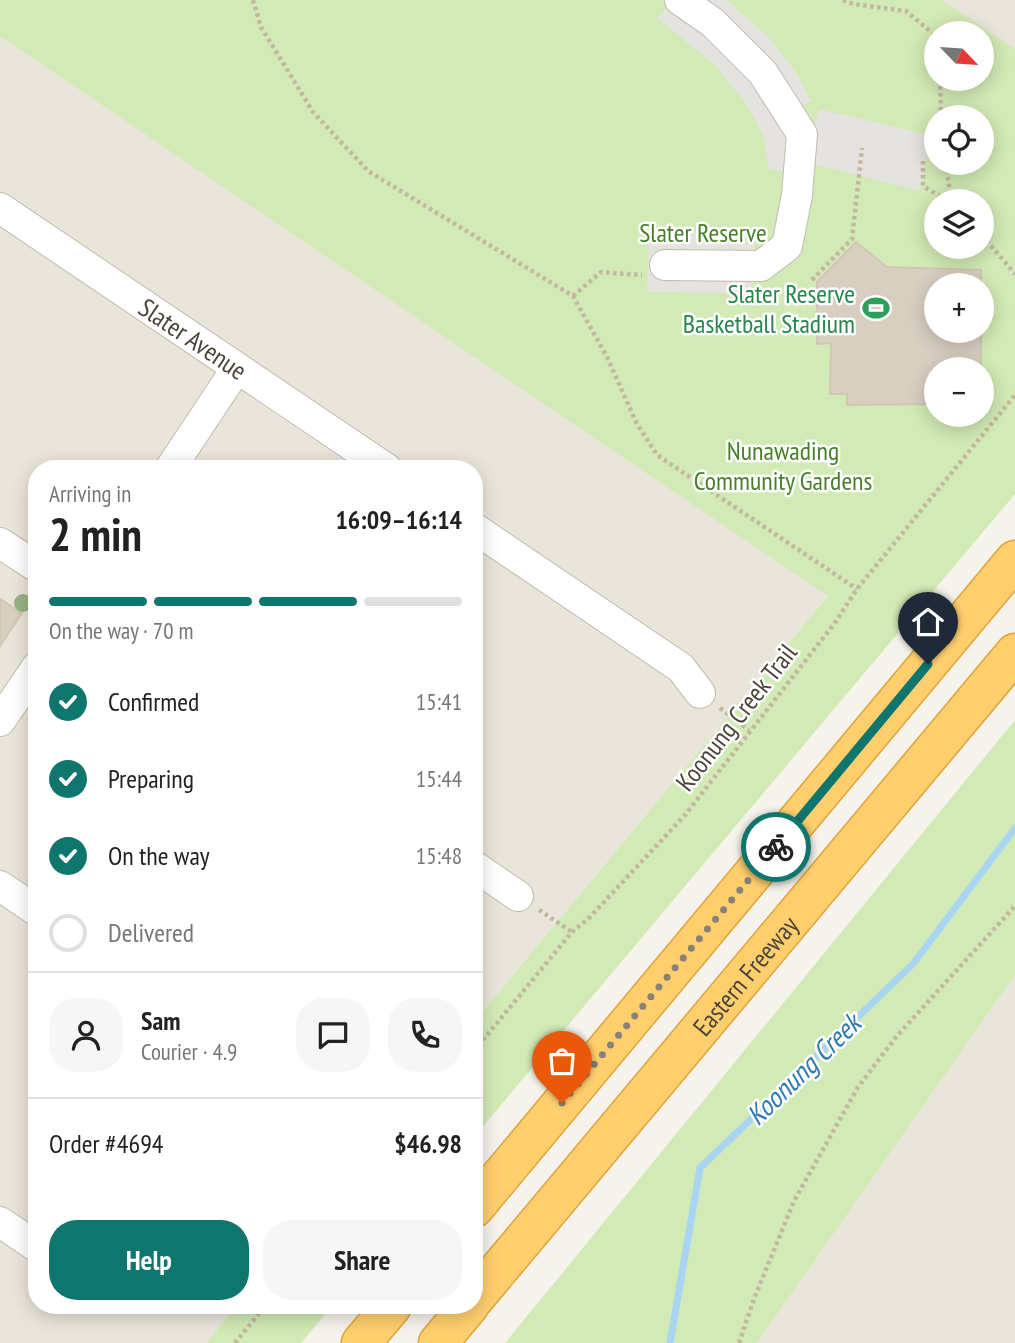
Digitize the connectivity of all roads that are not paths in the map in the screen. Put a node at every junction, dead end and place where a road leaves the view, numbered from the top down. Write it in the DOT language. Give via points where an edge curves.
graph roads {
  1 [pos="680,0"];
  2 [pos="0,208"];
  3 [pos="665,265"];
  4 [pos="237,368"];
  5 [pos="176,460"];
  6 [pos="374,460"];
  7 [pos="483,534"];
  8 [pos="0,543"];
  9 [pos="1015,561"];
  10 [pos="28,562"];
  11 [pos="1015,653"];
  12 [pos="28,680"];
  13 [pos="700,693"];
  14 [pos="0,721"];
  15 [pos="483,872"];
  16 [pos="0,886"];
  17 [pos="518,896"];
  18 [pos="28,905"];
  19 [pos="483,1197"];
  20 [pos="0,1222"];
  21 [pos="28,1241"];
  22 [pos="483,1288"];
  23 [pos="386,1314"];
  24 [pos="462,1314"];
  25 [pos="361,1343"];
  26 [pos="438,1343"];
  1 -- 3 [label="street" via="712,22 763,73 802,134 787,246 761,266"];
  2 -- 4 [label="street, Slater Avenue"];
  4 -- 5 [label="street"];
  4 -- 6 [label="street, Slater Avenue"];
  7 -- 13 [label="street" via="681,668"];
  8 -- 10 [label="street"];
  9 -- 19 [label="highway"];
  11 -- 22 [label="highway, Eastern Freeway"];
  12 -- 14 [label="street"];
  15 -- 17 [label="street"];
  16 -- 18 [label="street"];
  20 -- 21 [label="street"];
  23 -- 25 [label="highway"];
  24 -- 26 [label="highway"];
}
